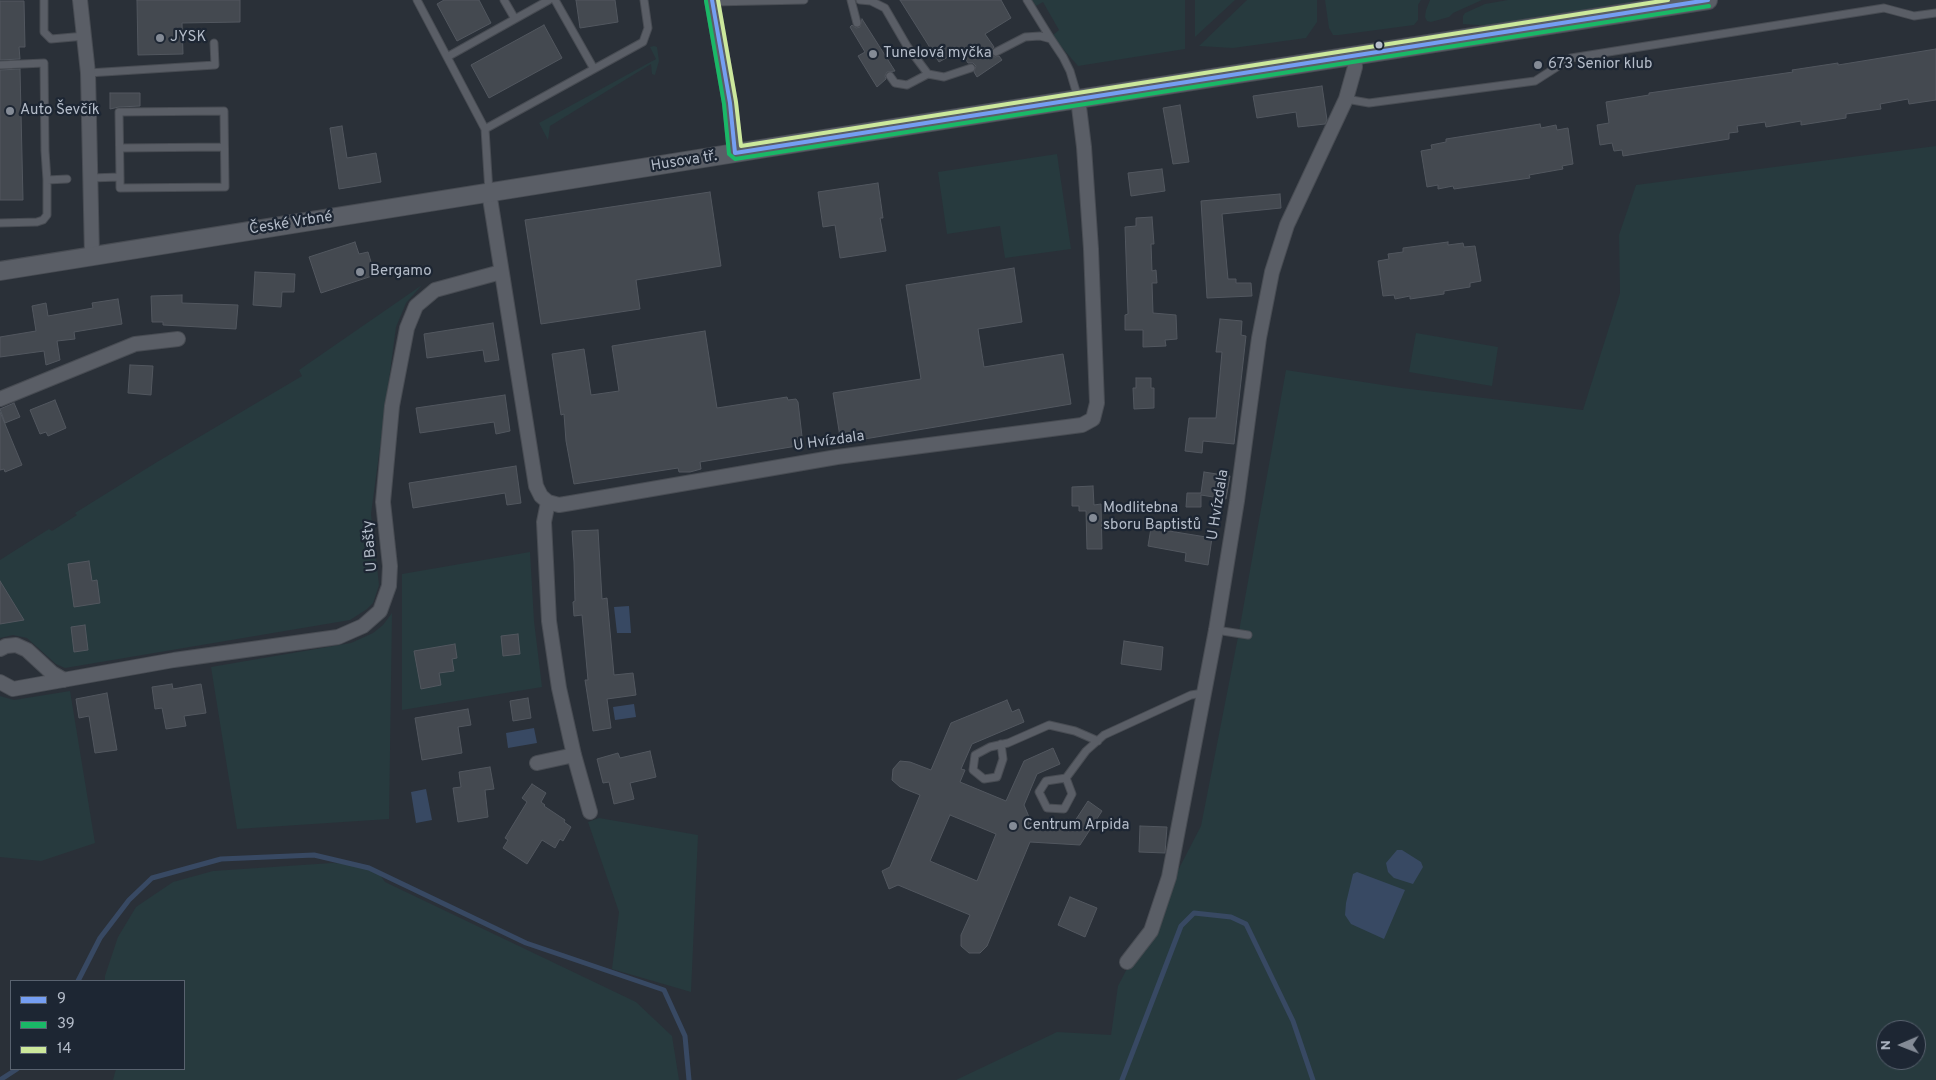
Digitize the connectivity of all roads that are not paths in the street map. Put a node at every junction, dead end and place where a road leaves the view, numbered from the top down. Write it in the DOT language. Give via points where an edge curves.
graph roads {
  1 [pos="44,0"];
  2 [pos="80,0"];
  3 [pos="418,0"];
  4 [pos="504,0"];
  5 [pos="549,0"];
  6 [pos="555,0"];
  7 [pos="646,0"];
  8 [pos="804,0"];
  9 [pos="851,0"];
  10 [pos="860,0"];
  11 [pos="1027,0"];
  12 [pos="1708,0"];
  13 [pos="712,1"];
  14 [pos="1662,4"];
  15 [pos="1936,13"];
  16 [pos="515,19"];
  17 [pos="857,23"];
  18 [pos="84,36"];
  19 [pos="1051,39"];
  20 [pos="214,43"];
  21 [pos="996,52"];
  22 [pos="1354,55"];
  23 [pos="447,57"];
  24 [pos="0,65"];
  25 [pos="971,68"];
  26 [pos="594,69"];
  27 [pos="88,73"];
  28 [pos="928,74"];
  29 [pos="890,76"];
  30 [pos="1078,99"];
  31 [pos="1346,99"];
  32 [pos="485,129"];
  33 [pos="224,147"];
  34 [pos="120,148"];
  35 [pos="735,153"];
  36 [pos="120,177"];
  37 [pos="90,178"];
  38 [pos="66,179"];
  39 [pos="47,180"];
  40 [pos="489,192"];
  41 [pos="0,223"];
  42 [pos="92,256"];
  43 [pos="0,271"];
  44 [pos="501,272"];
  45 [pos="178,339"];
  46 [pos="0,399"];
  47 [pos="548,502"];
  48 [pos="1216,630"];
  49 [pos="1248,635"];
  50 [pos="0,649"];
  51 [pos="64,680"];
  52 [pos="0,682"];
  53 [pos="1203,693"];
  54 [pos="1098,740"];
  55 [pos="1001,744"];
  56 [pos="574,755"];
  57 [pos="537,762"];
  58 [pos="1066,778"];
  59 [pos="590,812"];
  60 [pos="1126,962"];
  1 -- 18 [label="lane" via="44,32 51,39"];
  2 -- 18 [label="street"];
  3 -- 23 [label="lane"];
  4 -- 16 [label="lane"];
  5 -- 16 [label="lane"];
  6 -- 26 [label="lane"];
  7 -- 26 [label="lane" via="648,28 643,42"];
  8 -- 13 [label="lane"];
  9 -- 17 [label="lane"];
  10 -- 28 [label="lane" via="885,8"];
  11 -- 19 [label="lane"];
  12 -- 14 [label="street, Husova tř."];
  13 -- 35 [label="street" via="730,103"];
  14 -- 22 [label="street, Husova tř."];
  15 -- 31 [label="lane" via="1914,16 1884,8 1571,58 1535,81 1369,103"];
  16 -- 23 [label="lane"];
  18 -- 27 [label="street"];
  19 -- 21 [label="lane" via="1025,37"];
  19 -- 30 [label="lane" via="1064,57"];
  20 -- 27 [label="lane" via="215,65"];
  22 -- 30 [label="street, Husova tř."];
  22 -- 31 [label="street, U Hvízdala" via="1355,67"];
  23 -- 32 [label="lane"];
  24 -- 39 [label="lane" via="44,63"];
  25 -- 28 [label="lane" via="944,77"];
  26 -- 32 [label="lane"];
  27 -- 37 [label="street"];
  28 -- 29 [label="lane" via="906,85 895,84"];
  30 -- 35 [label="street, Husova tř."];
  30 -- 47 [label="street, U Hvízdala" via="1091,249 1097,402 1093,419 1082,425 837,456 559,505"];
  31 -- 48 [label="street, U Hvízdala" via="1287,225 1272,272 1259,338"];
  32 -- 40 [label="lane"];
  33 -- 34 [label="lane"];
  33 -- 34 [label="lane" via="224,111 119,112"];
  33 -- 36 [label="lane" via="225,187 120,188"];
  34 -- 36 [label="lane"];
  35 -- 40 [label="street, Husova tř."];
  36 -- 37 [label="lane"];
  37 -- 42 [label="street"];
  38 -- 39 [label="lane"];
  39 -- 41 [label="lane" via="47,215 43,220"];
  40 -- 42 [label="street, České Vrbné"];
  40 -- 44 [label="street"];
  42 -- 43 [label="street, České Vrbné"];
  44 -- 47 [label="street" via="536,486"];
  44 -- 51 [label="street, U Bašty" via="435,290 416,306 407,328 392,406 383,502 389,586 380,611 363,626 338,637 174,660"];
  45 -- 46 [label="street" via="135,344"];
  47 -- 56 [label="street" via="544,522 549,621"];
  48 -- 49 [label="lane"];
  48 -- 53 [label="street, U Hvízdala"];
  50 -- 51 [label="street" via="16,645 27,650"];
  51 -- 52 [label="street, U Bašty" via="13,689"];
  53 -- 54 [label="lane" via="1191,695"];
  53 -- 60 [label="street, U Hvízdala" via="1169,877 1151,930"];
  54 -- 55 [label="lane" via="1049,725 1008,743 999,745 990,746 974,755 973,770 984,779 997,777 1003,760 1002,752"];
  54 -- 58 [label="lane"];
  56 -- 57 [label="street"];
  56 -- 59 [label="street"];
  58 -- 58 [label="lane" via="1046,781 1042,786 1039,792 1047,808 1064,809 1072,794"];
}
